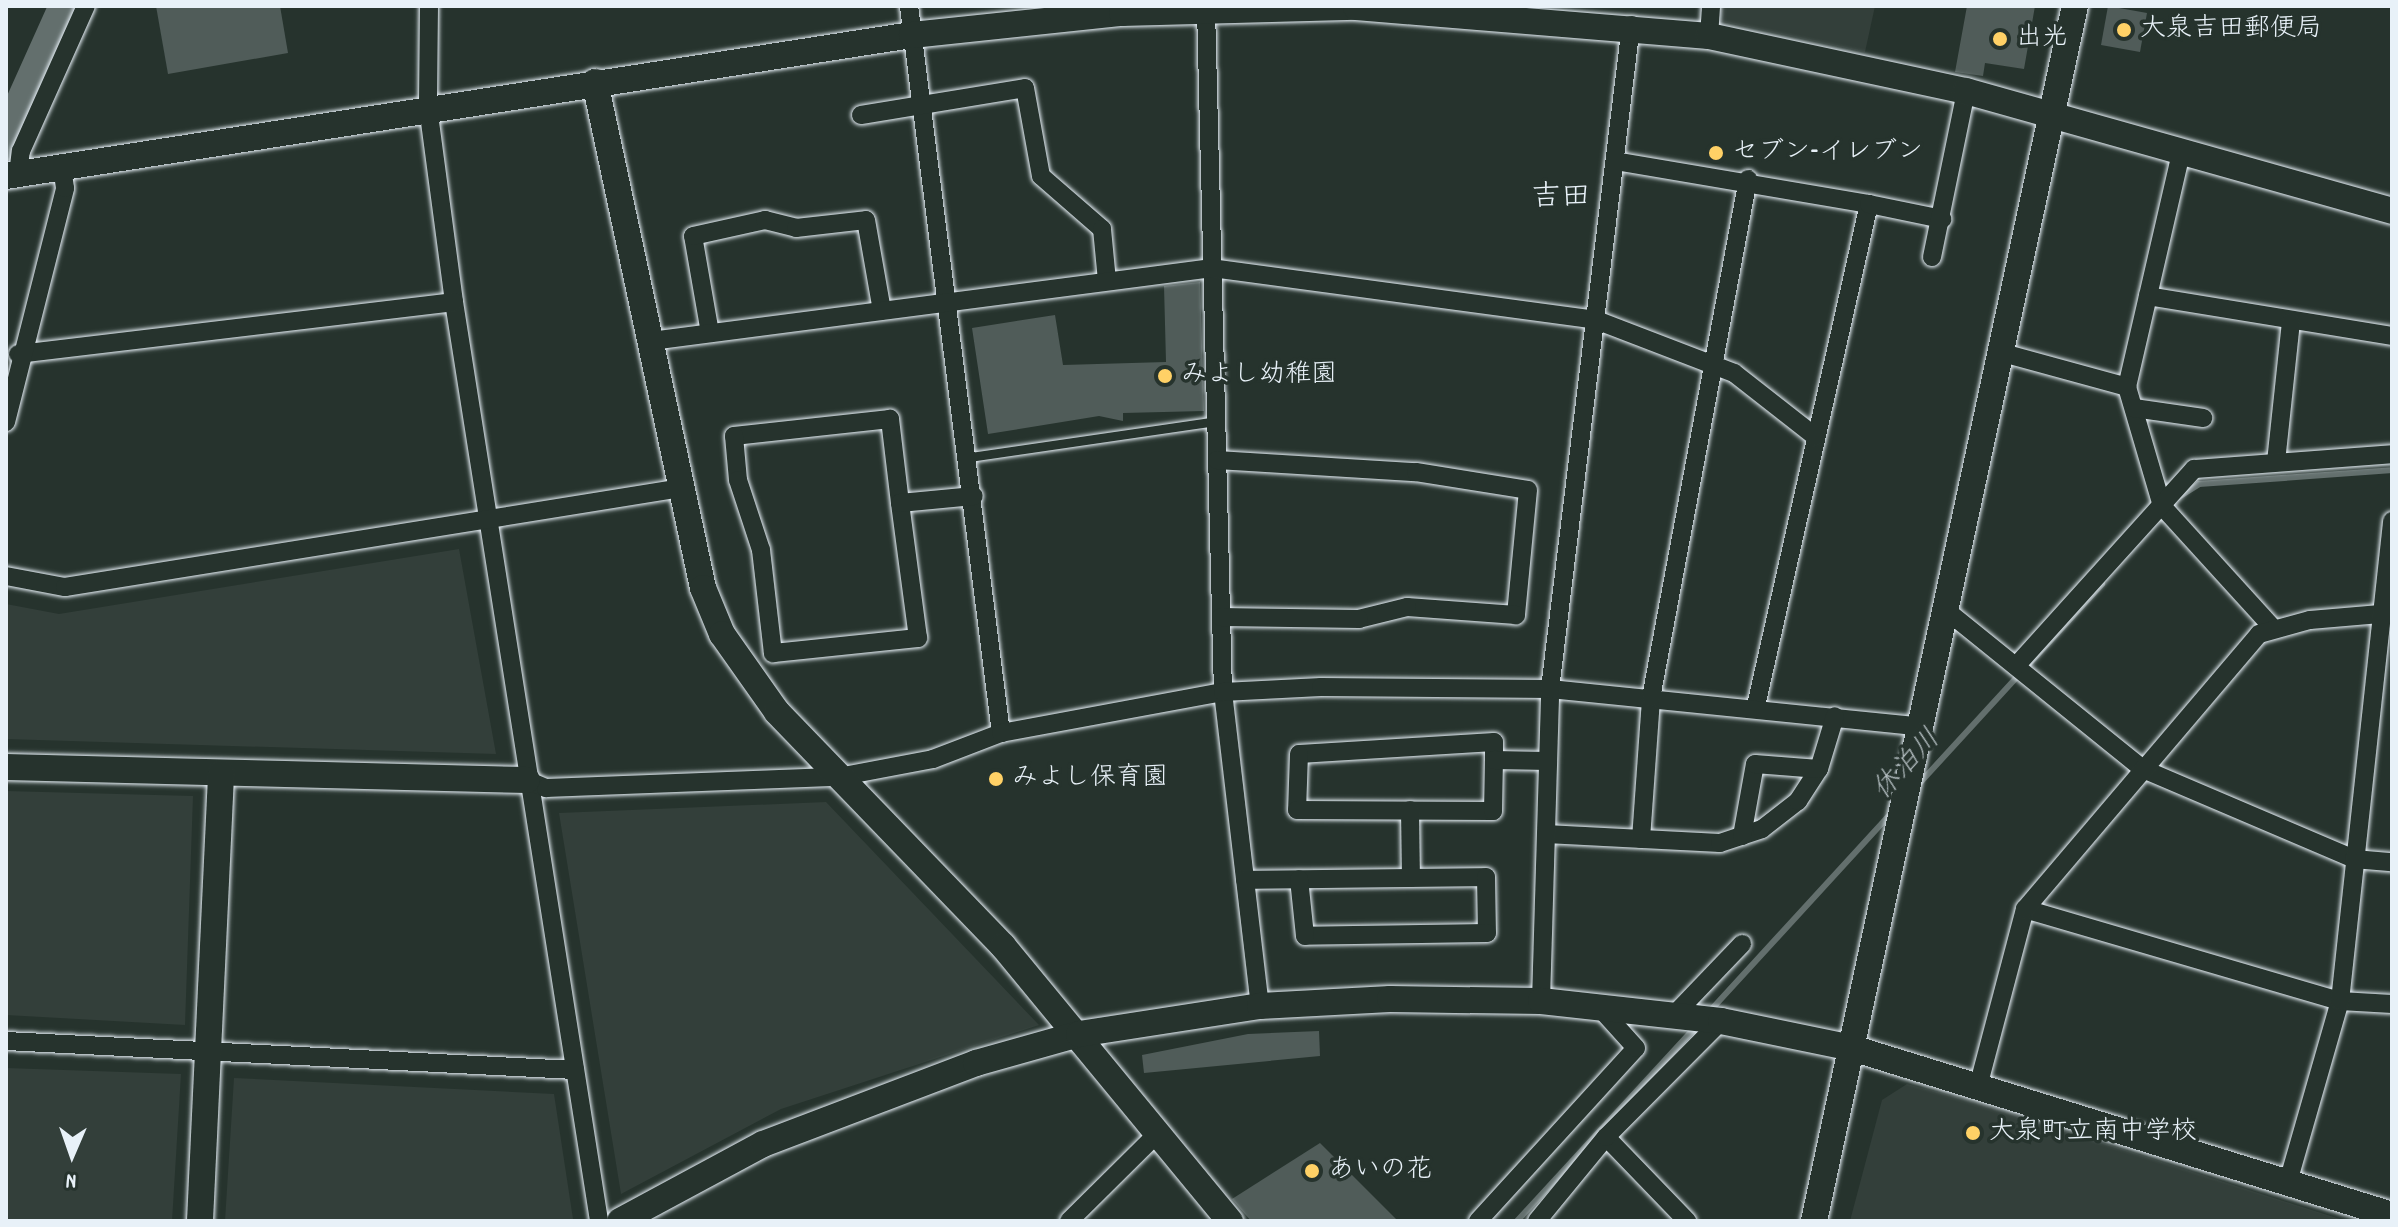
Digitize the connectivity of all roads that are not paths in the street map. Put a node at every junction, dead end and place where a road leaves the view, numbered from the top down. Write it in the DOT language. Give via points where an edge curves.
graph roads {
  1 [pos="86,6"];
  2 [pos="429,6"];
  3 [pos="909,6"];
  4 [pos="1356,6"];
  5 [pos="1711,6"];
  6 [pos="2075,6"];
  7 [pos="1206,8"];
  8 [pos="1122,9"];
  9 [pos="1631,25"];
  10 [pos="912,35"];
  11 [pos="1709,36"];
  12 [pos="595,82"];
  13 [pos="1966,91"];
  14 [pos="920,104"];
  15 [pos="428,107"];
  16 [pos="861,115"];
  17 [pos="2054,118"];
  18 [pos="2181,153"];
  19 [pos="1615,161"];
  20 [pos="62,167"];
  21 [pos="12,175"];
  22 [pos="1748,179"];
  23 [pos="1869,204"];
  24 [pos="2392,211"];
  25 [pos="1942,219"];
  26 [pos="1932,257"];
  27 [pos="1212,268"];
  28 [pos="1107,281"];
  29 [pos="2148,296"];
  30 [pos="454,302"];
  31 [pos="941,303"];
  32 [pos="882,311"];
  33 [pos="1596,320"];
  34 [pos="2291,322"];
  35 [pos="710,333"];
  36 [pos="2392,336"];
  37 [pos="651,341"];
  38 [pos="2003,353"];
  39 [pos="18,354"];
  40 [pos="1716,366"];
  41 [pos="2127,387"];
  42 [pos="2134,408"];
  43 [pos="2203,418"];
  44 [pos="1216,421"];
  45 [pos="6,422"];
  46 [pos="1816,437"];
  47 [pos="2392,454"];
  48 [pos="970,457"];
  49 [pos="1217,460"];
  50 [pos="2276,462"];
  51 [pos="682,488"];
  52 [pos="974,496"];
  53 [pos="900,503"];
  54 [pos="2160,503"];
  55 [pos="484,518"];
  56 [pos="2392,521"];
  57 [pos="6,576"];
  58 [pos="1947,611"];
  59 [pos="2386,613"];
  60 [pos="1221,617"];
  61 [pos="2272,627"];
  62 [pos="2016,666"];
  63 [pos="1550,689"];
  64 [pos="1223,692"];
  65 [pos="1651,698"];
  66 [pos="1756,706"];
  67 [pos="1835,716"];
  68 [pos="1922,727"];
  69 [pos="1001,733"];
  70 [pos="1494,760"];
  71 [pos="1548,761"];
  72 [pos="6,767"];
  73 [pos="1819,769"];
  74 [pos="2143,769"];
  75 [pos="221,773"];
  76 [pos="838,777"];
  77 [pos="527,780"];
  78 [pos="1410,810"];
  79 [pos="1546,834"];
  80 [pos="1742,836"];
  81 [pos="1641,839"];
  82 [pos="2354,859"];
  83 [pos="2392,862"];
  84 [pos="1411,878"];
  85 [pos="1299,879"];
  86 [pos="1245,880"];
  87 [pos="2025,909"];
  88 [pos="1742,944"];
  89 [pos="1541,1001"];
  90 [pos="2340,1001"];
  91 [pos="2392,1004"];
  92 [pos="1260,1006"];
  93 [pos="1599,1007"];
  94 [pos="1678,1017"];
  95 [pos="1715,1021"];
  96 [pos="1079,1034"];
  97 [pos="6,1041"];
  98 [pos="1852,1048"];
  99 [pos="210,1051"];
  100 [pos="575,1070"];
  101 [pos="1979,1083"];
  102 [pos="1157,1134"];
  103 [pos="1606,1137"];
  104 [pos="2288,1182"];
  105 [pos="2392,1215"];
  106 [pos="200,1221"];
  107 [pos="599,1221"];
  108 [pos="620,1221"];
  109 [pos="1069,1221"];
  110 [pos="1230,1221"];
  111 [pos="1478,1221"];
  112 [pos="1537,1221"];
  113 [pos="1687,1221"];
  114 [pos="1814,1221"];
  1 -- 21 [label="street"];
  2 -- 15 [label="street"];
  3 -- 10 [label="street"];
  4 -- 7 [label="street"];
  4 -- 9 [label="street"];
  5 -- 11 [label="street"];
  6 -- 17 [label="street"];
  7 -- 8 [label="street"];
  7 -- 27 [label="street"];
  8 -- 10 [label="street"];
  9 -- 11 [label="street"];
  9 -- 19 [label="street"];
  10 -- 12 [label="street"];
  10 -- 14 [label="street"];
  11 -- 13 [label="street"];
  12 -- 15 [label="street"];
  12 -- 37 [label="street"];
  13 -- 17 [label="street"];
  13 -- 25 [label="street"];
  14 -- 16 [label="street"];
  14 -- 28 [label="street" via="1025,88 1041,176 1102,229"];
  14 -- 31 [label="street"];
  15 -- 20 [label="street"];
  15 -- 30 [label="street"];
  17 -- 18 [label="street"];
  17 -- 38 [label="street"];
  18 -- 24 [label="street"];
  18 -- 29 [label="street"];
  19 -- 22 [label="street"];
  19 -- 33 [label="street"];
  20 -- 21 [label="street"];
  20 -- 39 [label="street" via="65,188"];
  22 -- 23 [label="street"];
  22 -- 40 [label="street"];
  23 -- 25 [label="street"];
  23 -- 46 [label="street"];
  25 -- 26 [label="street"];
  27 -- 28 [label="street"];
  27 -- 33 [label="street"];
  27 -- 44 [label="street"];
  28 -- 31 [label="street"];
  29 -- 34 [label="street"];
  29 -- 41 [label="street"];
  30 -- 39 [label="street"];
  30 -- 55 [label="street"];
  31 -- 32 [label="street"];
  31 -- 48 [label="street"];
  32 -- 35 [label="street"];
  32 -- 35 [label="street" via="866,220 796,228 765,220 693,236"];
  33 -- 40 [label="street"];
  33 -- 63 [label="street"];
  34 -- 36 [label="street"];
  34 -- 50 [label="street"];
  35 -- 37 [label="street"];
  37 -- 51 [label="street"];
  38 -- 41 [label="street"];
  38 -- 58 [label="street"];
  39 -- 45 [label="street"];
  40 -- 46 [label="street"];
  40 -- 65 [label="street"];
  41 -- 42 [label="street"];
  42 -- 43 [label="street"];
  42 -- 54 [label="street"];
  44 -- 48 [label="lane"];
  44 -- 49 [label="street"];
  46 -- 66 [label="street"];
  47 -- 50 [label="street"];
  48 -- 52 [label="street"];
  49 -- 60 [label="street"];
  49 -- 60 [label="street" via="1416,472 1528,490 1516,615 1407,607 1359,619"];
  50 -- 54 [label="street" via="2194,469"];
  51 -- 55 [label="street"];
  51 -- 76 [label="street" via="703,588 722,634 748,678"];
  52 -- 53 [label="street"];
  52 -- 69 [label="street"];
  53 -- 53 [label="street" via="918,638 773,653 761,550 738,480 734,436 890,419"];
  54 -- 61 [label="street"];
  54 -- 62 [label="street"];
  55 -- 57 [label="street" via="65,587"];
  55 -- 77 [label="street"];
  56 -- 59 [label="street"];
  58 -- 62 [label="street"];
  58 -- 68 [label="street"];
  59 -- 61 [label="street"];
  59 -- 82 [label="street"];
  60 -- 64 [label="street"];
  61 -- 74 [label="street"];
  62 -- 74 [label="street"];
  63 -- 64 [label="street"];
  63 -- 65 [label="street"];
  63 -- 71 [label="street"];
  64 -- 69 [label="street"];
  64 -- 86 [label="street"];
  65 -- 66 [label="street"];
  65 -- 81 [label="street"];
  66 -- 67 [label="street"];
  67 -- 68 [label="street"];
  67 -- 73 [label="street"];
  68 -- 98 [label="street"];
  69 -- 76 [label="street" via="933,759"];
  70 -- 71 [label="street"];
  70 -- 78 [label="street" via="1493,811"];
  70 -- 78 [label="street" via="1494,742 1299,754 1297,810"];
  71 -- 79 [label="street"];
  72 -- 75 [label="street"];
  73 -- 80 [label="street" via="1798,801"];
  73 -- 80 [label="street" via="1755,764"];
  74 -- 82 [label="street"];
  74 -- 87 [label="street"];
  75 -- 77 [label="street"];
  75 -- 99 [label="street"];
  76 -- 77 [label="street" via="546,788"];
  76 -- 96 [label="street"];
  77 -- 100 [label="street"];
  78 -- 84 [label="street"];
  79 -- 81 [label="street"];
  79 -- 89 [label="street"];
  80 -- 81 [label="street" via="1720,843"];
  82 -- 83 [label="street"];
  82 -- 90 [label="street"];
  84 -- 85 [label="street"];
  84 -- 85 [label="street" via="1486,877 1487,933 1305,936"];
  85 -- 86 [label="street"];
  86 -- 92 [label="street"];
  87 -- 90 [label="street"];
  87 -- 101 [label="street"];
  88 -- 94 [label="street"];
  89 -- 92 [label="street"];
  89 -- 93 [label="street"];
  90 -- 91 [label="street"];
  90 -- 104 [label="street"];
  92 -- 96 [label="street"];
  93 -- 94 [label="street"];
  93 -- 111 [label="street" via="1636,1048"];
  94 -- 95 [label="street"];
  95 -- 98 [label="street"];
  95 -- 103 [label="street"];
  96 -- 102 [label="street"];
  96 -- 108 [label="street" via="857,1105 763,1144"];
  97 -- 99 [label="street"];
  98 -- 101 [label="street"];
  98 -- 114 [label="street"];
  99 -- 100 [label="street"];
  99 -- 106 [label="street"];
  100 -- 107 [label="street"];
  101 -- 104 [label="street"];
  102 -- 109 [label="street"];
  102 -- 110 [label="street"];
  103 -- 112 [label="street"];
  103 -- 113 [label="street"];
  104 -- 105 [label="street"];
}
